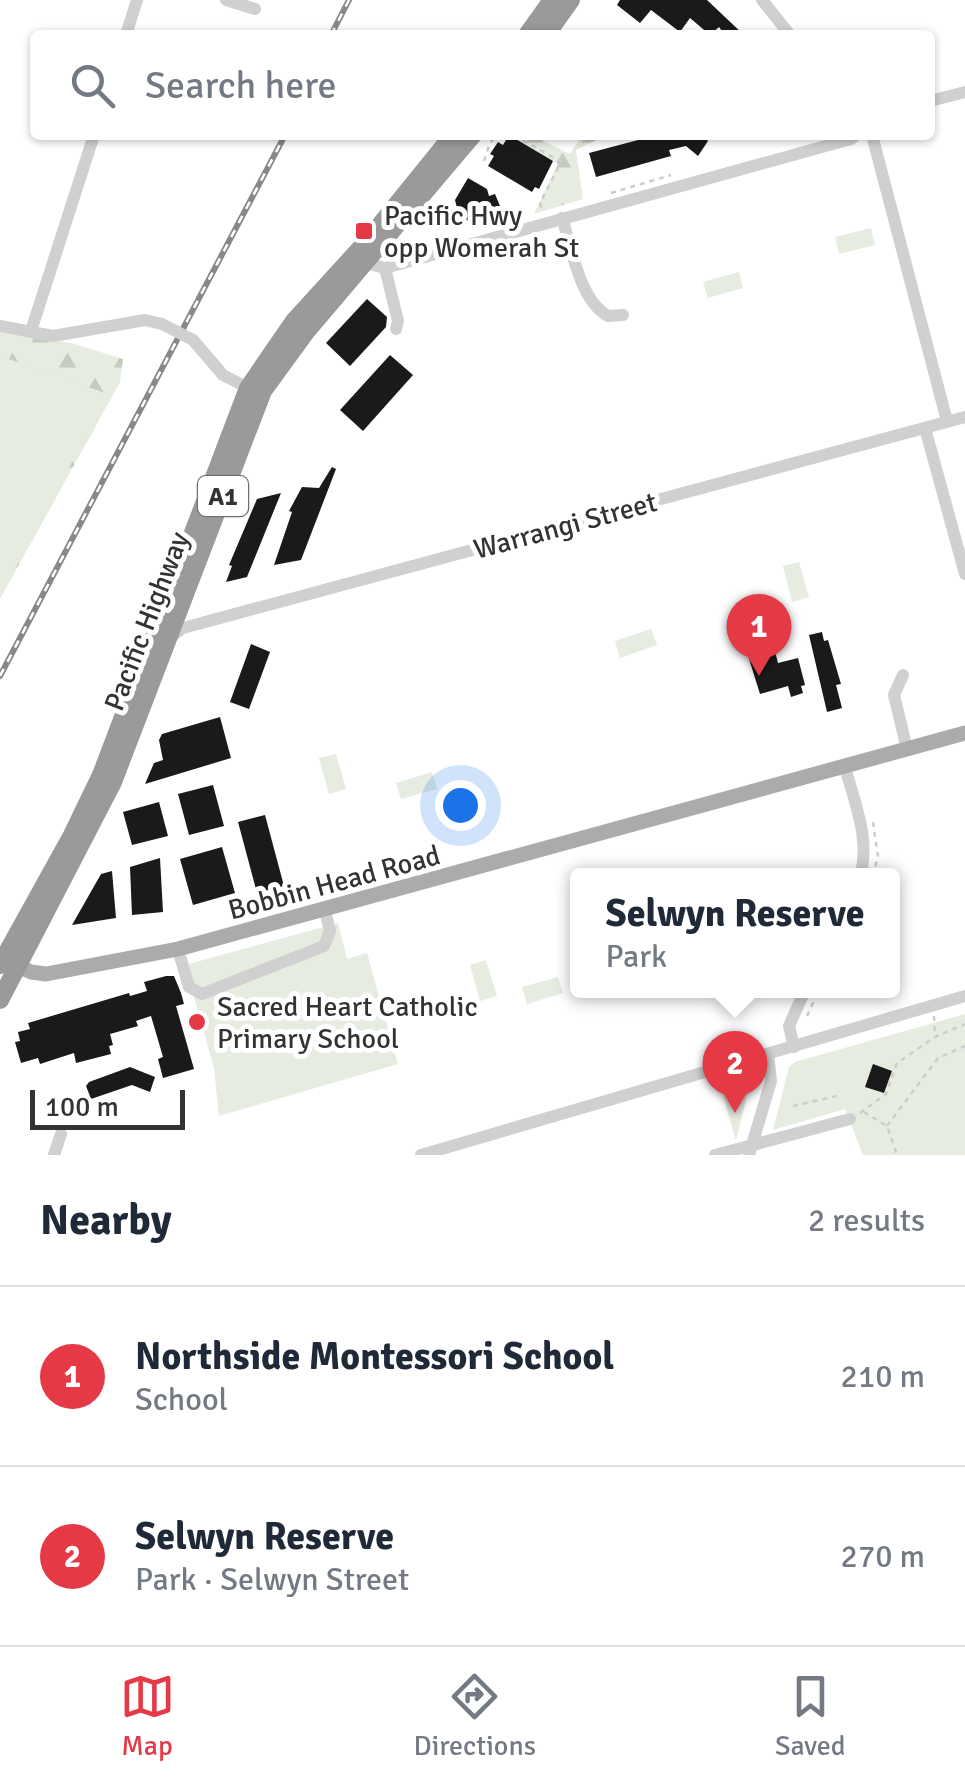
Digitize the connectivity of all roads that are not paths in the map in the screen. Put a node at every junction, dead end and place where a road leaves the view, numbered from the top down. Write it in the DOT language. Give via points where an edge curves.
graph roads {
  1 [pos="138,0"];
  2 [pos="226,0"];
  3 [pos="552,0"];
  4 [pos="571,0"];
  5 [pos="762,0"];
  6 [pos="255,9"];
  7 [pos="128,30"];
  8 [pos="531,30"];
  9 [pos="550,30"];
  10 [pos="786,30"];
  11 [pos="965,92"];
  12 [pos="935,101"];
  13 [pos="92,140"];
  14 [pos="449,140"];
  15 [pos="469,140"];
  16 [pos="851,140"];
  17 [pos="873,140"];
  18 [pos="562,218"];
  19 [pos="382,243"];
  20 [pos="402,261"];
  21 [pos="365,263"];
  22 [pos="385,268"];
  23 [pos="624,315"];
  24 [pos="0,326"];
  25 [pos="396,329"];
  26 [pos="30,331"];
  27 [pos="248,388"];
  28 [pos="965,417"];
  29 [pos="947,421"];
  30 [pos="924,428"];
  31 [pos="965,574"];
  32 [pos="168,639"];
  33 [pos="904,675"];
  34 [pos="965,732"];
  35 [pos="907,749"];
  36 [pos="844,767"];
  37 [pos="862,868"];
  38 [pos="325,911"];
  39 [pos="178,950"];
  40 [pos="7,963"];
  41 [pos="965,996"];
  42 [pos="802,998"];
  43 [pos="0,1000"];
  44 [pos="794,1046"];
  45 [pos="768,1054"];
  46 [pos="856,1115"];
  47 [pos="61,1134"];
  48 [pos="751,1150"];
  49 [pos="54,1155"];
  50 [pos="420,1155"];
  51 [pos="715,1155"];
  1 -- 7 [label="street"];
  2 -- 6 [label="street"];
  3 -- 8 [label="highway"];
  4 -- 9 [label="highway"];
  5 -- 10 [label="street"];
  11 -- 12 [label="street"];
  13 -- 26 [label="street"];
  14 -- 27 [label="highway, Pacific Highway / A1" via="294,320"];
  15 -- 19 [label="highway, Pacific Highway / A1"];
  16 -- 18 [label="street"];
  17 -- 29 [label="street"];
  18 -- 20 [label="street"];
  18 -- 23 [label="street" via="595,306 608,316"];
  19 -- 20 [label="street"];
  19 -- 21 [label="highway, Pacific Highway / A1"];
  20 -- 22 [label="street"];
  21 -- 22 [label="street"];
  21 -- 32 [label="highway, Pacific Highway / A1" via="263,391"];
  22 -- 25 [label="street"];
  24 -- 26 [label="street"];
  26 -- 27 [label="street, bridge" via="54,336 145,320 162,324 193,340 223,374"];
  27 -- 40 [label="highway, Pacific Highway / A1" via="101,775"];
  28 -- 29 [label="street, Warrangi Street"];
  29 -- 30 [label="street, Warrangi Street"];
  30 -- 31 [label="street"];
  30 -- 32 [label="street, Warrangi Street" via="183,628"];
  32 -- 40 [label="highway, Pacific Highway / A1" via="106,798"];
  33 -- 35 [label="street" via="894,696"];
  34 -- 35 [label="main road, Bobbin Head Road"];
  35 -- 36 [label="main road, Bobbin Head Road"];
  36 -- 37 [label="street" via="862,838"];
  36 -- 38 [label="main road, Bobbin Head Road"];
  38 -- 39 [label="main road, Bobbin Head Road"];
  38 -- 39 [label="street" via="330,931 324,946 202,994 189,987"];
  39 -- 40 [label="main road, Bobbin Head Road" via="46,974"];
  40 -- 43 [label="highway, Pacific Highway / A1"];
  41 -- 44 [label="street"];
  42 -- 44 [label="street" via="790,1026"];
  44 -- 45 [label="street"];
  45 -- 48 [label="street" via="771,1080"];
  45 -- 50 [label="street"];
  46 -- 48 [label="street"];
  47 -- 49 [label="street"];
  48 -- 51 [label="street"];
}
